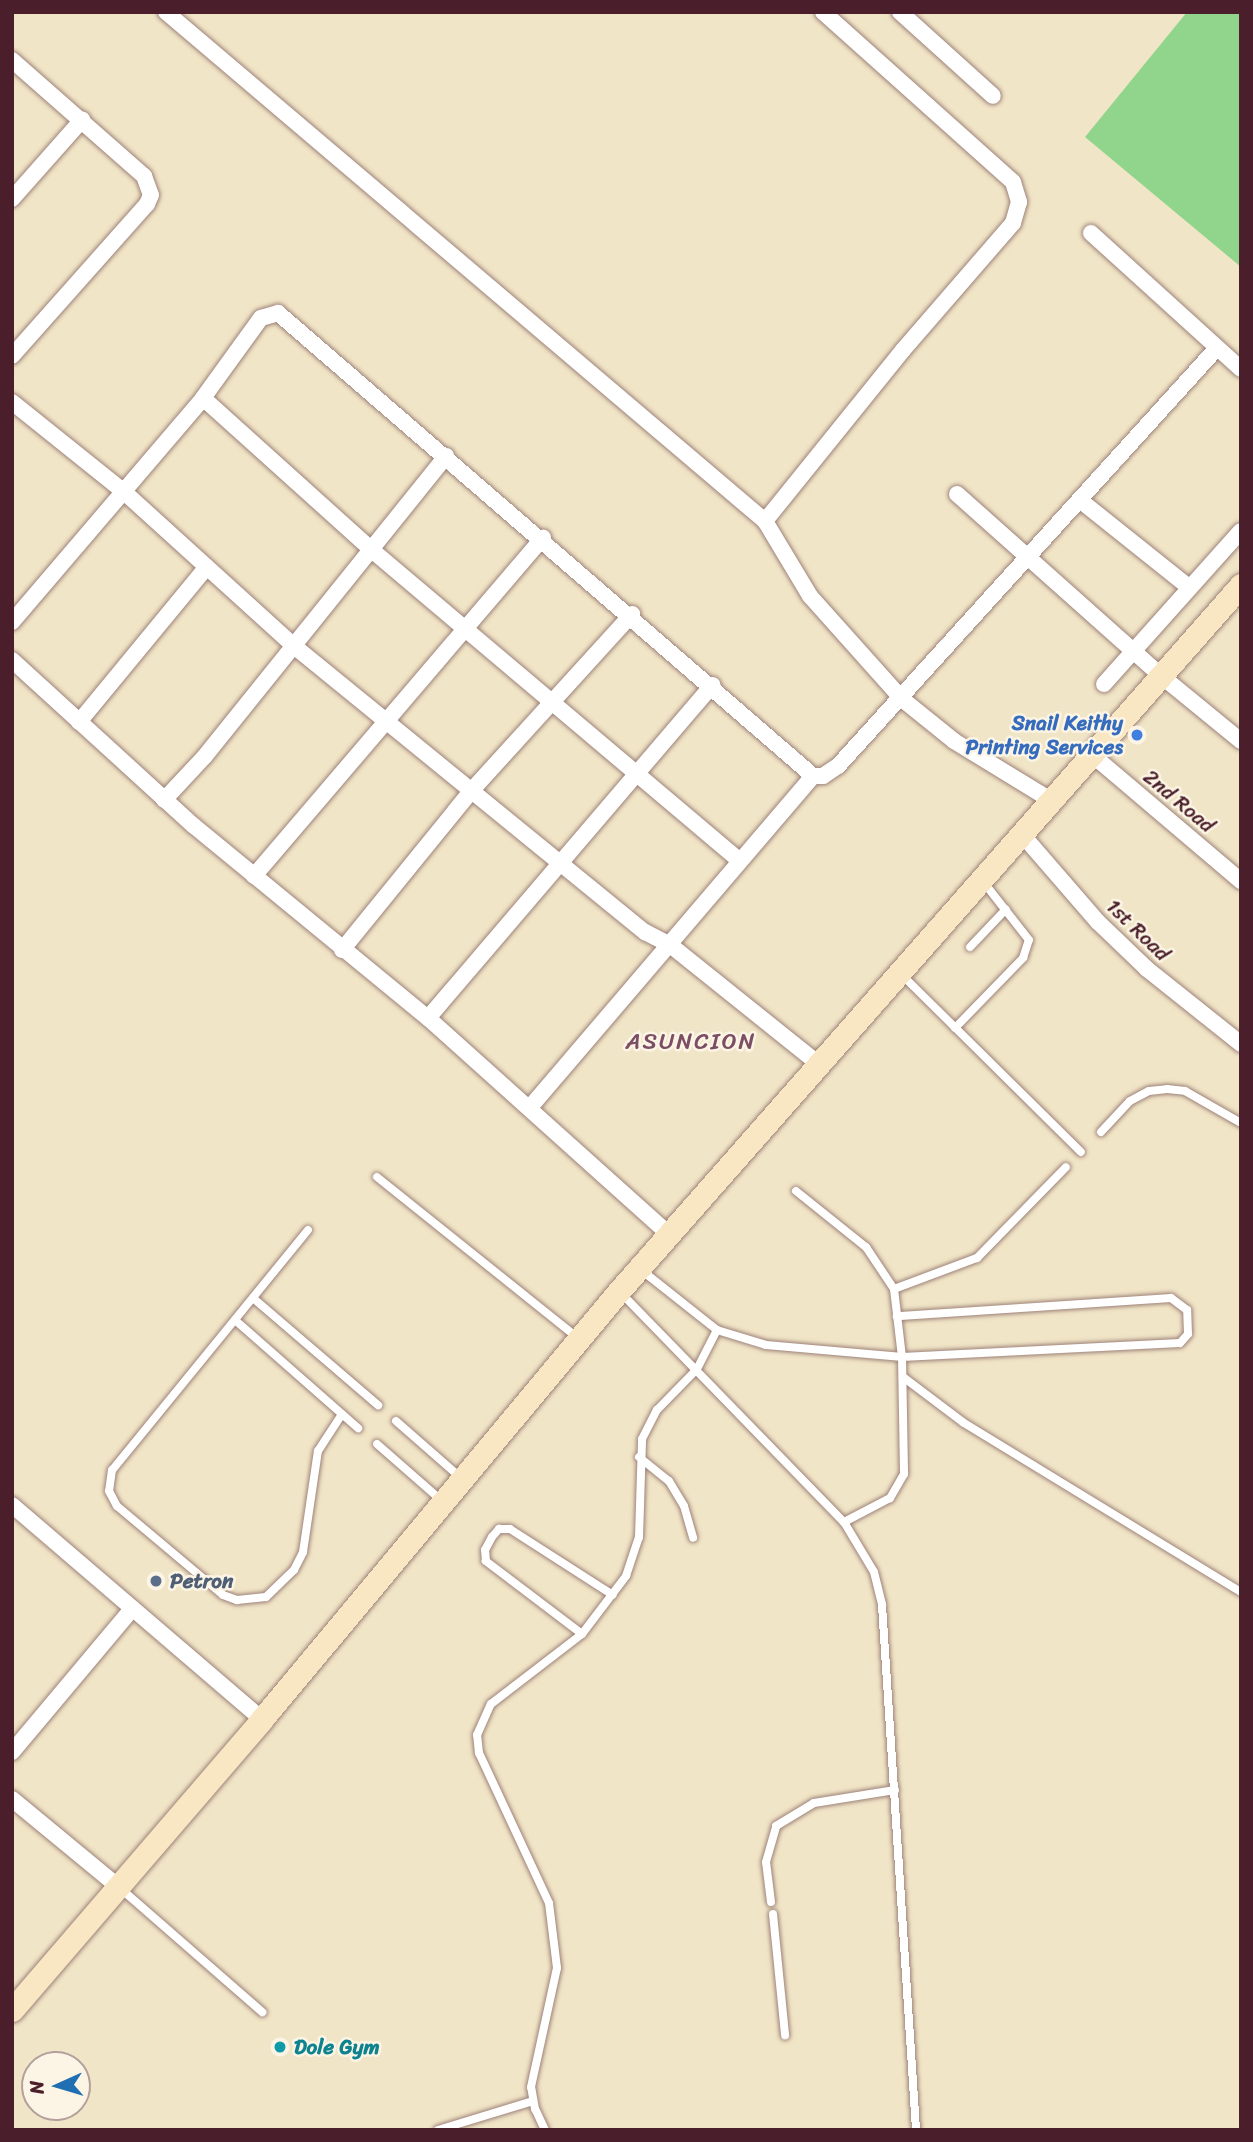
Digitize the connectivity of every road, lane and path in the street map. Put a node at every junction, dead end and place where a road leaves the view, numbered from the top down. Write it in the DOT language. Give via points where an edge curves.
graph roads {
  1 [pos="166,12"];
  2 [pos="822,12"];
  3 [pos="900,12"];
  4 [pos="12,60"];
  5 [pos="993,96"];
  6 [pos="82,120"];
  7 [pos="12,199"];
  8 [pos="1091,233"];
  9 [pos="1217,348"];
  10 [pos="12,356"];
  11 [pos="1241,369"];
  12 [pos="203,398"];
  13 [pos="12,402"];
  14 [pos="446,456"];
  15 [pos="122,490"];
  16 [pos="957,494"];
  17 [pos="1082,501"];
  18 [pos="765,521"];
  19 [pos="1241,531"];
  20 [pos="543,538"];
  21 [pos="373,551"];
  22 [pos="1031,558"];
  23 [pos="206,568"];
  24 [pos="1241,585"];
  25 [pos="1190,588"];
  26 [pos="632,614"];
  27 [pos="12,622"];
  28 [pos="464,625"];
  29 [pos="294,646"];
  30 [pos="1134,651"];
  31 [pos="12,660"];
  32 [pos="1159,674"];
  33 [pos="1104,684"];
  34 [pos="712,685"];
  35 [pos="552,699"];
  36 [pos="902,699"];
  37 [pos="386,721"];
  38 [pos="79,722"];
  39 [pos="1241,741"];
  40 [pos="1090,753"];
  41 [pos="637,773"];
  42 [pos="813,776"];
  43 [pos="472,790"];
  44 [pos="1049,799"];
  45 [pos="164,800"];
  46 [pos="1020,832"];
  47 [pos="562,860"];
  48 [pos="740,861"];
  49 [pos="254,876"];
  50 [pos="980,878"];
  51 [pos="1241,881"];
  52 [pos="1006,909"];
  53 [pos="669,944"];
  54 [pos="970,947"];
  55 [pos="342,950"];
  56 [pos="899,972"];
  57 [pos="428,1018"];
  58 [pos="956,1028"];
  59 [pos="1241,1044"];
  60 [pos="820,1065"];
  61 [pos="530,1107"];
  62 [pos="1241,1122"];
  63 [pos="1101,1132"];
  64 [pos="1081,1152"];
  65 [pos="1066,1167"];
  66 [pos="377,1177"];
  67 [pos="796,1191"];
  68 [pos="308,1230"];
  69 [pos="669,1234"];
  70 [pos="639,1268"];
  71 [pos="894,1289"];
  72 [pos="618,1290"];
  73 [pos="253,1298"];
  74 [pos="897,1316"];
  75 [pos="235,1320"];
  76 [pos="717,1330"];
  77 [pos="579,1338"];
  78 [pos="902,1357"];
  79 [pos="697,1369"];
  80 [pos="903,1377"];
  81 [pos="378,1405"];
  82 [pos="342,1414"];
  83 [pos="396,1421"];
  84 [pos="358,1428"];
  85 [pos="377,1444"];
  86 [pos="639,1457"];
  87 [pos="462,1479"];
  88 [pos="443,1502"];
  89 [pos="12,1505"];
  90 [pos="844,1522"];
  91 [pos="693,1538"];
  92 [pos="1241,1592"];
  93 [pos="613,1595"];
  94 [pos="132,1609"];
  95 [pos="582,1634"];
  96 [pos="262,1719"];
  97 [pos="12,1752"];
  98 [pos="895,1790"];
  99 [pos="12,1799"];
  100 [pos="120,1888"];
  101 [pos="771,1902"];
  102 [pos="773,1914"];
  103 [pos="12,2010"];
  104 [pos="262,2012"];
  105 [pos="785,2035"];
  106 [pos="533,2101"];
  107 [pos="438,2130"];
  108 [pos="545,2130"];
  109 [pos="916,2130"];
  1 -- 18 [label="street"];
  2 -- 18 [label="street" via="1013,182 1019,202 1013,223 903,349"];
  3 -- 5 [label="street"];
  4 -- 6 [label="street"];
  6 -- 7 [label="street"];
  6 -- 10 [label="street" via="144,176 151,195"];
  8 -- 9 [label="street"];
  9 -- 11 [label="street"];
  9 -- 17 [label="street"];
  12 -- 14 [label="street" via="261,318 278,313"];
  12 -- 15 [label="street"];
  12 -- 21 [label="street"];
  13 -- 15 [label="street"];
  14 -- 20 [label="street"];
  14 -- 21 [label="street"];
  15 -- 23 [label="street"];
  15 -- 27 [label="street"];
  16 -- 22 [label="street"];
  17 -- 22 [label="street"];
  17 -- 25 [label="street"];
  18 -- 36 [label="street" via="810,596"];
  19 -- 25 [label="street"];
  20 -- 26 [label="street"];
  20 -- 28 [label="street"];
  21 -- 28 [label="street"];
  21 -- 29 [label="street"];
  22 -- 30 [label="street"];
  22 -- 36 [label="street"];
  23 -- 29 [label="street"];
  23 -- 38 [label="street"];
  24 -- 32 [label="main road"];
  25 -- 30 [label="street"];
  26 -- 34 [label="street"];
  26 -- 35 [label="street"];
  28 -- 35 [label="street"];
  28 -- 37 [label="street"];
  29 -- 37 [label="street"];
  29 -- 45 [label="street"];
  30 -- 32 [label="street"];
  30 -- 33 [label="street"];
  31 -- 38 [label="street"];
  32 -- 39 [label="street"];
  32 -- 40 [label="main road"];
  34 -- 41 [label="street"];
  34 -- 42 [label="street"];
  35 -- 41 [label="street"];
  35 -- 43 [label="street"];
  36 -- 42 [label="street" via="838,766 823,776"];
  36 -- 44 [label="street" via="954,741"];
  37 -- 43 [label="street"];
  37 -- 49 [label="street"];
  38 -- 45 [label="street"];
  40 -- 44 [label="main road"];
  40 -- 51 [label="street, 2nd Road"];
  41 -- 47 [label="street"];
  41 -- 48 [label="street"];
  42 -- 48 [label="street"];
  43 -- 47 [label="street"];
  43 -- 55 [label="street"];
  44 -- 46 [label="main road"];
  45 -- 49 [label="street"];
  46 -- 50 [label="main road"];
  46 -- 59 [label="street, 1st Road" via="1098,922 1147,969"];
  47 -- 53 [label="street" via="645,932"];
  47 -- 57 [label="street"];
  48 -- 53 [label="street"];
  49 -- 55 [label="street"];
  50 -- 52 [label="lane"];
  50 -- 56 [label="main road"];
  52 -- 54 [label="lane"];
  52 -- 58 [label="lane" via="1029,940 1023,958"];
  53 -- 60 [label="street"];
  53 -- 61 [label="street"];
  55 -- 57 [label="street"];
  56 -- 58 [label="lane"];
  56 -- 60 [label="main road"];
  57 -- 61 [label="street"];
  58 -- 64 [label="lane"];
  60 -- 69 [label="main road"];
  61 -- 69 [label="street"];
  62 -- 63 [label="lane" via="1185,1091 1167,1088 1130,1101"];
  65 -- 71 [label="lane" via="987,1251"];
  66 -- 77 [label="lane"];
  67 -- 71 [label="lane" via="866,1247"];
  68 -- 73 [label="lane"];
  69 -- 70 [label="main road"];
  70 -- 72 [label="main road"];
  70 -- 76 [label="lane"];
  71 -- 74 [label="lane"];
  72 -- 77 [label="main road"];
  72 -- 79 [label="lane"];
  73 -- 75 [label="lane"];
  73 -- 81 [label="lane"];
  74 -- 78 [label="lane"];
  74 -- 78 [label="lane" via="1171,1298 1187,1310 1188,1334 1180,1343"];
  75 -- 82 [label="lane"];
  75 -- 82 [label="lane" via="112,1470 109,1491 117,1506 223,1595 237,1600 266,1597 294,1570 303,1552 318,1451"];
  76 -- 78 [label="lane" via="766,1345"];
  76 -- 79 [label="lane"];
  77 -- 87 [label="main road"];
  78 -- 80 [label="lane"];
  79 -- 86 [label="lane" via="649,1421"];
  79 -- 90 [label="lane"];
  80 -- 90 [label="lane" via="906,1459 900,1487 890,1498"];
  80 -- 92 [label="lane" via="964,1423"];
  82 -- 84 [label="lane"];
  83 -- 87 [label="lane"];
  85 -- 88 [label="lane"];
  86 -- 91 [label="lane" via="676,1492"];
  86 -- 93 [label="lane" via="639,1537 630,1567"];
  87 -- 88 [label="main road"];
  88 -- 96 [label="main road"];
  89 -- 94 [label="street"];
  90 -- 98 [label="lane" via="874,1572 882,1605"];
  93 -- 95 [label="lane"];
  93 -- 95 [label="lane" via="510,1529 499,1529 492,1537 485,1550 486,1561"];
  94 -- 96 [label="street"];
  94 -- 97 [label="street"];
  95 -- 106 [label="lane" via="491,1704 477,1735 479,1753 549,1903 555,1938 557,1968 531,2087"];
  96 -- 100 [label="main road"];
  98 -- 101 [label="lane" via="814,1803 776,1826 766,1862"];
  98 -- 109 [label="lane"];
  99 -- 100 [label="street"];
  100 -- 103 [label="main road"];
  100 -- 104 [label="lane"];
  102 -- 105 [label="lane"];
  106 -- 107 [label="lane"];
  106 -- 108 [label="lane"];
}
